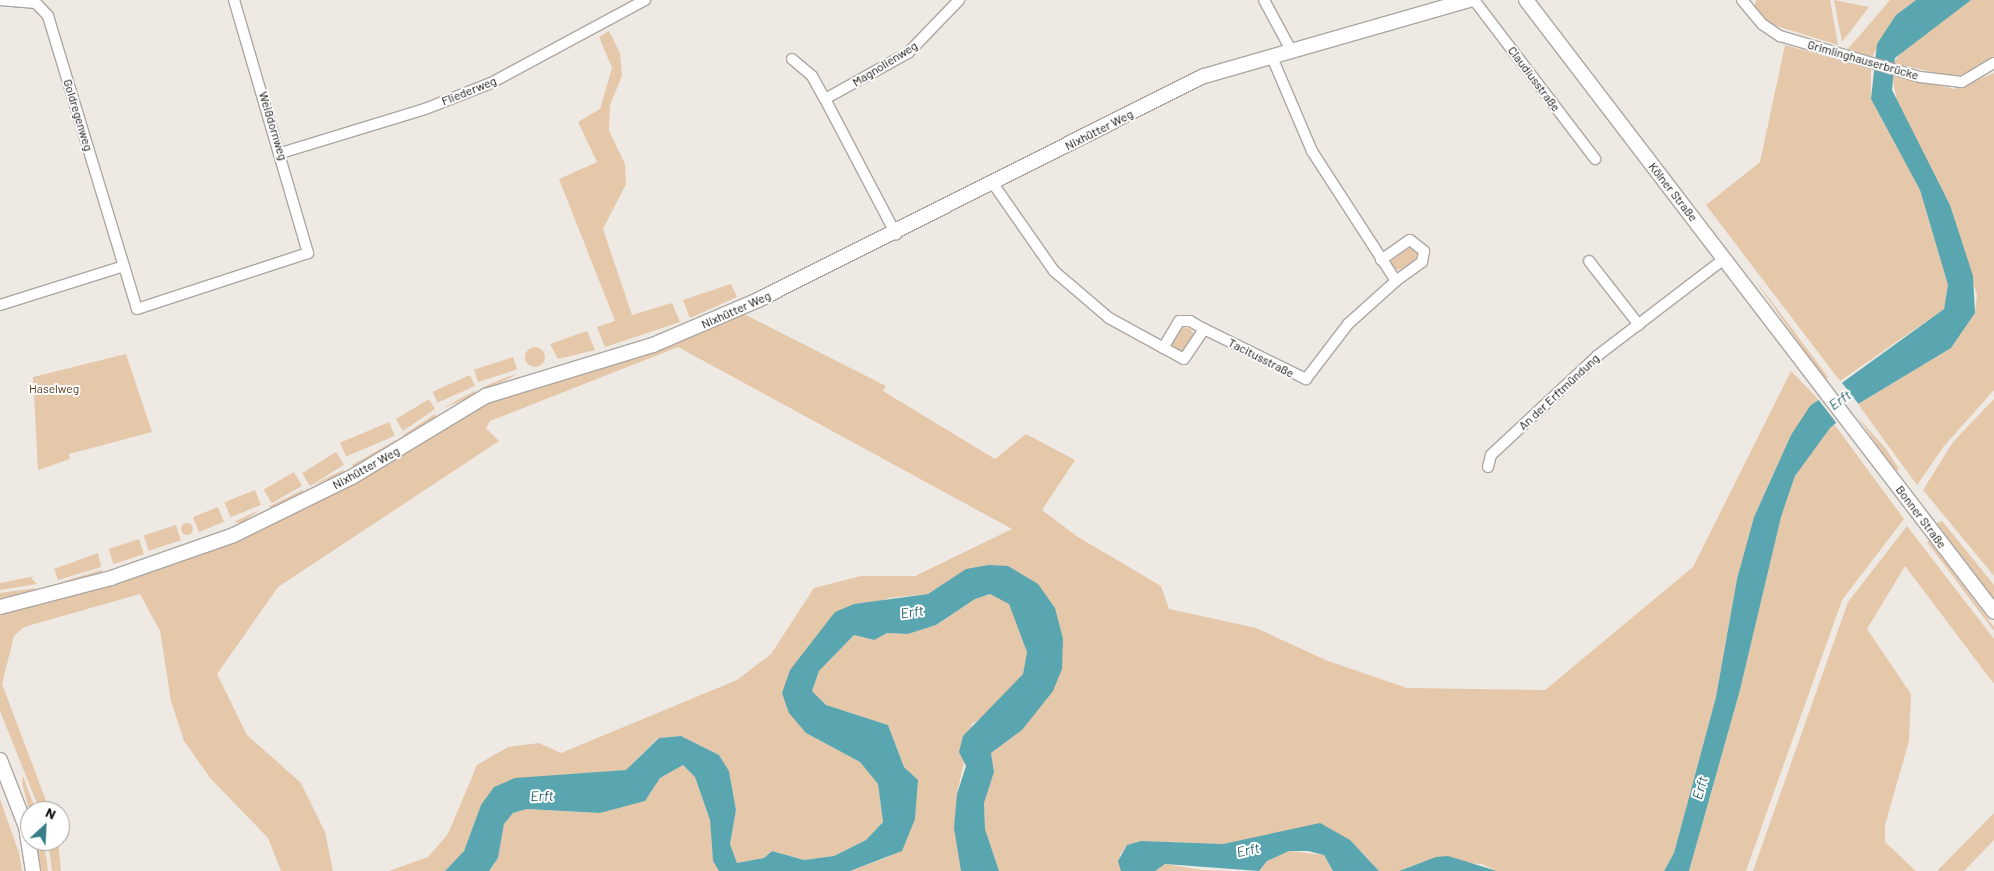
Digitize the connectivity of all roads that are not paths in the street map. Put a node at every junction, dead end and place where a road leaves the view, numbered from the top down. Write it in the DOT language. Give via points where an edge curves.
graph roads {
  1 [pos="0,0"];
  2 [pos="234,0"];
  3 [pos="645,0"];
  4 [pos="959,0"];
  5 [pos="1264,0"];
  6 [pos="1469,0"];
  7 [pos="1474,0"];
  8 [pos="1526,0"];
  9 [pos="1742,0"];
  10 [pos="1291,50"];
  11 [pos="1271,55"];
  12 [pos="792,59"];
  13 [pos="1994,63"];
  14 [pos="825,99"];
  15 [pos="281,153"];
  16 [pos="1595,159"];
  17 [pos="994,185"];
  18 [pos="896,234"];
  19 [pos="1725,258"];
  20 [pos="1381,260"];
  21 [pos="1588,261"];
  22 [pos="124,266"];
  23 [pos="1396,282"];
  24 [pos="0,305"];
  25 [pos="1639,325"];
  26 [pos="1204,328"];
  27 [pos="1163,348"];
  28 [pos="1821,384"];
  29 [pos="1488,467"];
  30 [pos="0,607"];
  31 [pos="1994,612"];
  32 [pos="0,760"];
  33 [pos="33,871"];
  1 -- 22 [label="street, Goldregenweg" via="36,3 48,16"];
  2 -- 15 [label="street, Weißdornweg"];
  3 -- 15 [label="street, Fliederweg" via="491,83 425,109"];
  4 -- 14 [label="street, Magnolienweg" via="908,53"];
  5 -- 10 [label="street"];
  6 -- 10 [label="main road, Nixhütter Weg"];
  7 -- 16 [label="street, Claudiusstraße"];
  8 -- 19 [label="main road, Kölner Straße"];
  9 -- 13 [label="street, Grimlinghauserbrücke" via="1770,31 1920,77 1962,82"];
  10 -- 11 [label="main road, Nixhütter Weg"];
  11 -- 17 [label="main road, Nixhütter Weg" via="1204,76"];
  11 -- 20 [label="street" via="1312,151"];
  12 -- 14 [label="street" via="812,76"];
  14 -- 18 [label="street"];
  15 -- 22 [label="street, Weißdornweg" via="308,252 137,309"];
  17 -- 18 [label="main road, Nixhütter Weg"];
  17 -- 27 [label="street" via="1054,271 1109,318"];
  18 -- 30 [label="main road, Nixhütter Weg" via="699,326 486,396 352,477 226,538 111,578"];
  19 -- 25 [label="street, An der Erftmündung"];
  19 -- 28 [label="main road, Kölner Straße"];
  20 -- 23 [label="street"];
  20 -- 23 [label="street, Tacitusstraße" via="1410,240 1424,251 1422,262"];
  21 -- 25 [label="street"];
  22 -- 24 [label="street"];
  23 -- 26 [label="street, Tacitusstraße" via="1348,324 1306,379"];
  25 -- 29 [label="street, An der Erftmündung" via="1597,356 1491,455"];
  26 -- 27 [label="street, Tacitusstraße" via="1190,320 1178,321"];
  26 -- 27 [label="street" via="1188,358"];
  28 -- 31 [label="main road, Bonner Straße"];
  32 -- 33 [label="main road" via="26,827"];
}
